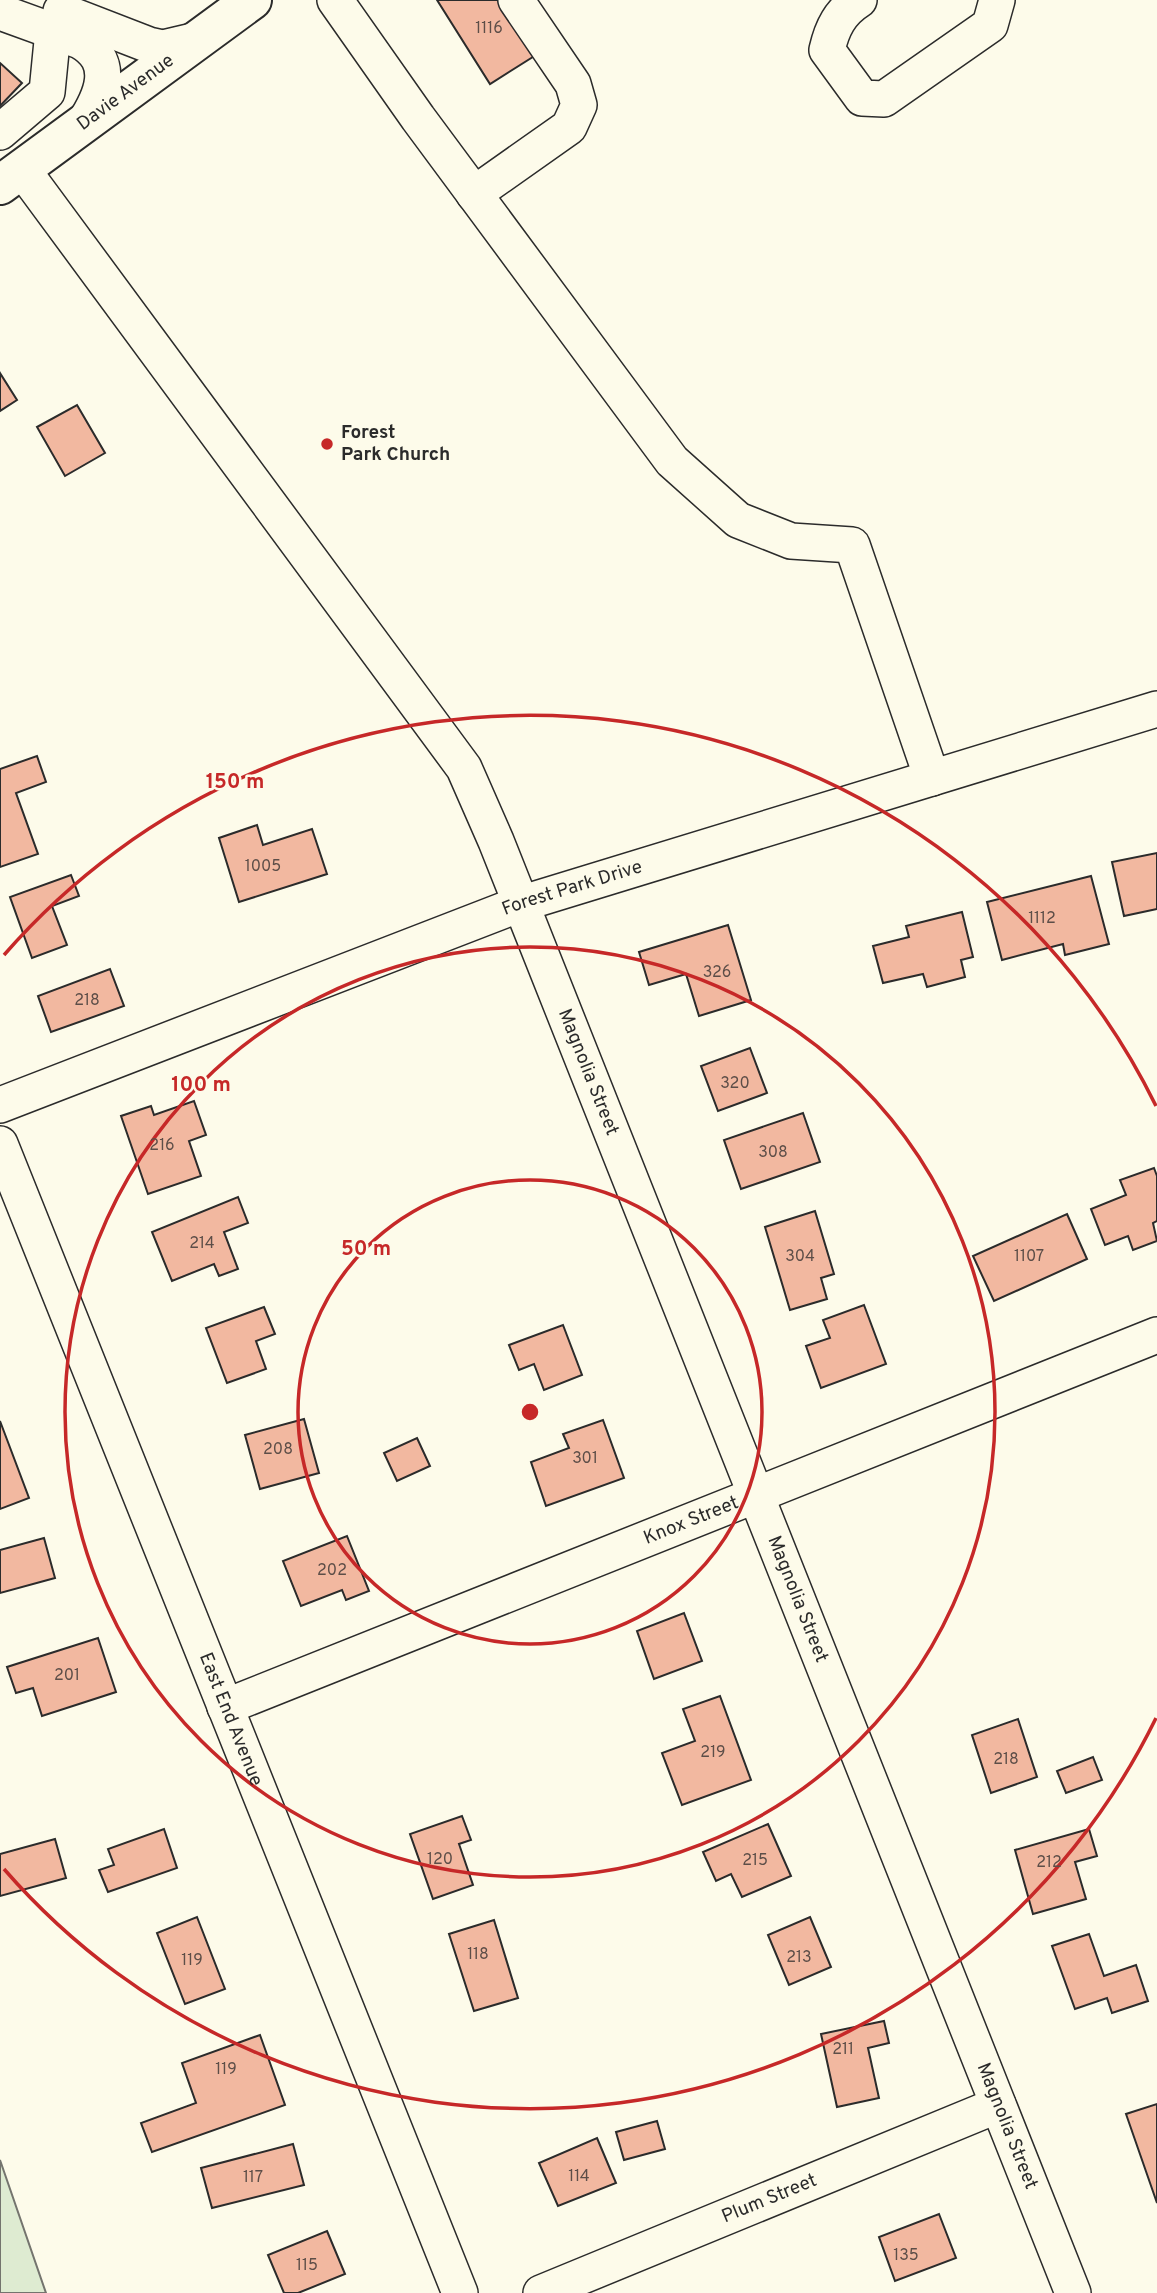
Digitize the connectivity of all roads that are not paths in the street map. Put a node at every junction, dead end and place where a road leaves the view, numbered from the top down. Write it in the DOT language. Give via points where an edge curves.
graph roads {
  1 [pos="32,0"];
  2 [pos="251,0"];
  3 [pos="335,0"];
  4 [pos="516,0"];
  5 [pos="859,0"];
  6 [pos="997,0"];
  7 [pos="0,12"];
  8 [pos="100,12"];
  9 [pos="53,31"];
  10 [pos="197,40"];
  11 [pos="83,125"];
  12 [pos="0,132"];
  13 [pos="11,177"];
  14 [pos="474,194"];
  15 [pos="1157,709"];
  16 [pos="932,778"];
  17 [pos="520,904"];
  18 [pos="0,1105"];
  19 [pos="0,1144"];
  20 [pos="1157,1335"];
  21 [pos="755,1495"];
  22 [pos="225,1707"];
  23 [pos="998,2105"];
  24 [pos="460,2293"];
  25 [pos="541,2293"];
  26 [pos="1073,2293"];
  1 -- 8 [label="street"];
  2 -- 10 [label="main road, Davie Avenue"];
  3 -- 14 [label="street"];
  4 -- 14 [label="street" via="573,84 579,105 569,127"];
  5 -- 6 [label="street" via="845,9 831,31 827,50 862,98 884,99 990,24"];
  7 -- 9 [label="street"];
  8 -- 10 [label="street" via="163,48"];
  9 -- 11 [label="street" via="89,46 102,68 100,95"];
  9 -- 12 [label="street" via="47,92"];
  10 -- 11 [label="main road, Davie Avenue"];
  11 -- 13 [label="main road, Davie Avenue"];
  13 -- 17 [label="street, Magnolia Street" via="464,768"];
  14 -- 16 [label="street" via="672,461 738,520 791,541 852,545"];
  15 -- 16 [label="street, Forest Park Drive"];
  16 -- 17 [label="street, Forest Park Drive"];
  17 -- 18 [label="street, Forest Park Drive"];
  17 -- 21 [label="street, Magnolia Street"];
  19 -- 22 [label="street, East End Avenue"];
  20 -- 21 [label="street, Knox Street"];
  21 -- 22 [label="street, Knox Street"];
  21 -- 23 [label="street, Magnolia Street"];
  22 -- 24 [label="street, East End Avenue"];
  23 -- 25 [label="street, Plum Street"];
  23 -- 26 [label="street, Magnolia Street"];
}
